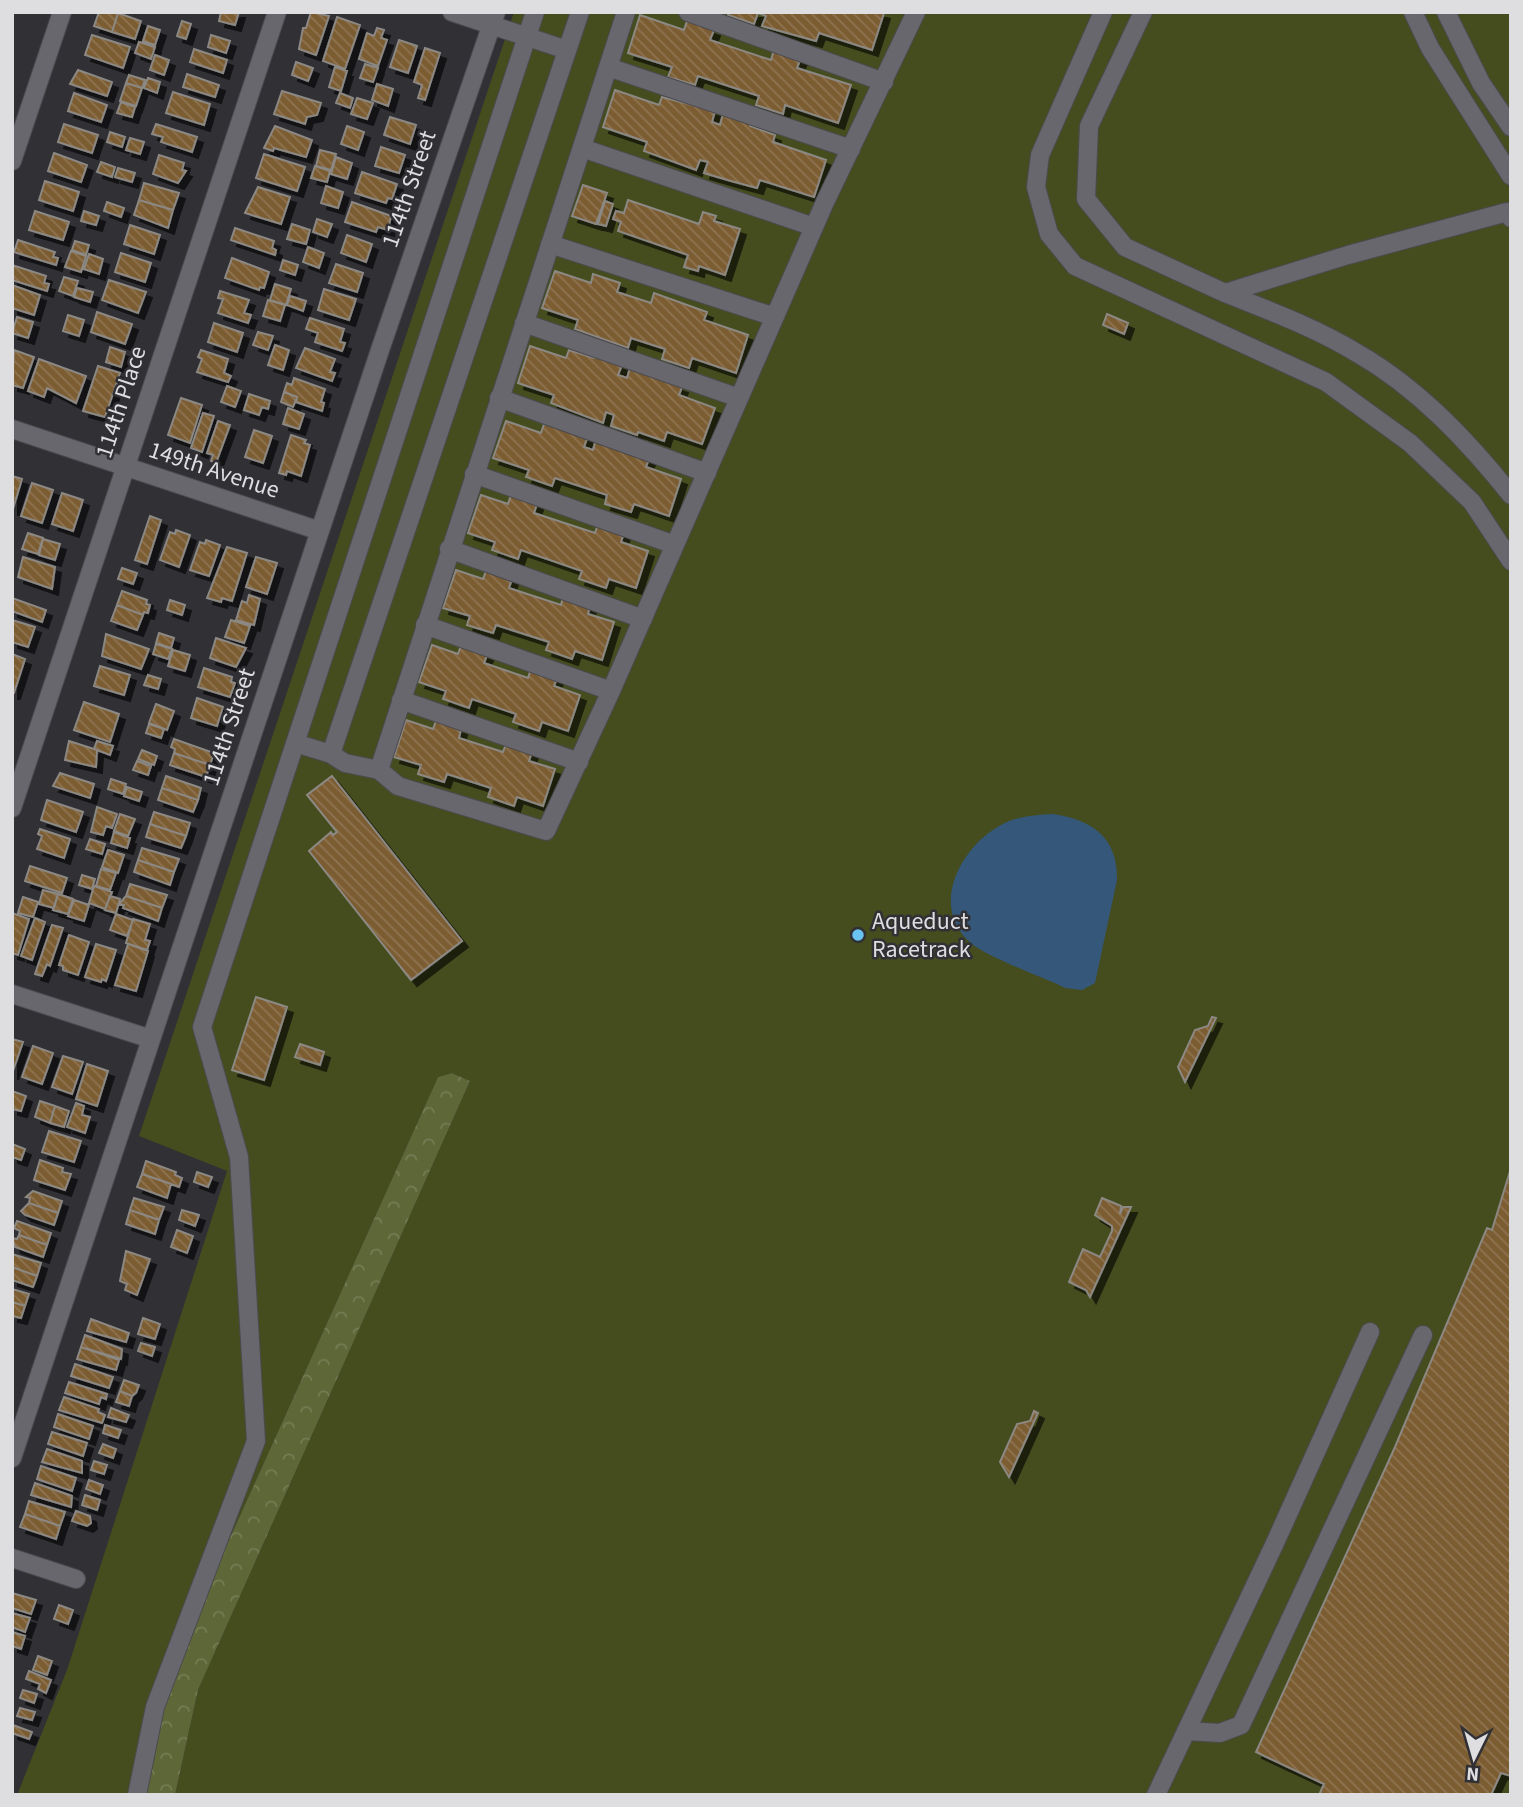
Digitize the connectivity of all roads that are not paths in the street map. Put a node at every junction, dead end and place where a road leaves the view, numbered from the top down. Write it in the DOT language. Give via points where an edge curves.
graph roads {
  1 [pos="62,12"];
  2 [pos="277,12"];
  3 [pos="452,12"];
  4 [pos="535,12"];
  5 [pos="580,12"];
  6 [pos="626,12"];
  7 [pos="688,12"];
  8 [pos="916,12"];
  9 [pos="1103,12"];
  10 [pos="1143,12"];
  11 [pos="1413,12"];
  12 [pos="1446,12"];
  13 [pos="494,19"];
  14 [pos="527,37"];
  15 [pos="567,50"];
  16 [pos="608,67"];
  17 [pos="884,82"];
  18 [pos="1511,127"];
  19 [pos="582,148"];
  20 [pos="851,149"];
  21 [pos="12,161"];
  22 [pos="1511,176"];
  23 [pos="1511,218"];
  24 [pos="814,227"];
  25 [pos="550,244"];
  26 [pos="1225,293"];
  27 [pos="775,317"];
  28 [pos="524,323"];
  29 [pos="499,398"];
  30 [pos="739,398"];
  31 [pos="12,429"];
  32 [pos="126,467"];
  33 [pos="1503,472"];
  34 [pos="707,473"];
  35 [pos="474,474"];
  36 [pos="1511,495"];
  37 [pos="320,531"];
  38 [pos="676,545"];
  39 [pos="450,549"];
  40 [pos="1511,561"];
  41 [pos="643,619"];
  42 [pos="425,625"];
  43 [pos="611,691"];
  44 [pos="401,700"];
  45 [pos="295,743"];
  46 [pos="331,754"];
  47 [pos="579,762"];
  48 [pos="379,770"];
  49 [pos="12,808"];
  50 [pos="12,994"];
  51 [pos="151,1039"];
  52 [pos="1370,1332"];
  53 [pos="1423,1335"];
  54 [pos="12,1458"];
  55 [pos="12,1558"];
  56 [pos="76,1579"];
  57 [pos="1186,1731"];
  58 [pos="137,1795"];
  59 [pos="1156,1795"];
  1 -- 21 [label="street"];
  2 -- 32 [label="street, 114th Place"];
  3 -- 13 [label="street"];
  4 -- 14 [label="street"];
  5 -- 15 [label="street"];
  6 -- 16 [label="street"];
  7 -- 17 [label="street"];
  8 -- 17 [label="street"];
  9 -- 40 [label="street" via="1040,155 1036,187 1049,234 1076,266 1326,382 1410,443 1472,502"];
  10 -- 26 [label="street" via="1090,126 1086,199 1125,247"];
  11 -- 22 [label="street" via="1430,48"];
  12 -- 18 [label="street" via="1481,83"];
  13 -- 14 [label="street"];
  13 -- 37 [label="street, 114th Street"];
  14 -- 15 [label="street"];
  14 -- 45 [label="street"];
  15 -- 46 [label="street"];
  16 -- 19 [label="street"];
  16 -- 20 [label="street"];
  17 -- 20 [label="street"];
  19 -- 24 [label="street"];
  19 -- 25 [label="street"];
  20 -- 24 [label="street"];
  23 -- 26 [label="street" via="1507,212"];
  24 -- 27 [label="street"];
  25 -- 27 [label="street"];
  25 -- 28 [label="street"];
  26 -- 33 [label="street" via="1359,353"];
  27 -- 30 [label="street"];
  28 -- 29 [label="street"];
  28 -- 30 [label="street"];
  29 -- 34 [label="street"];
  29 -- 35 [label="street"];
  30 -- 34 [label="street"];
  31 -- 32 [label="street, 149th Avenue"];
  32 -- 37 [label="street, 149th Avenue"];
  32 -- 49 [label="street, 114th Place"];
  33 -- 36 [label="street"];
  34 -- 38 [label="street"];
  35 -- 38 [label="street"];
  35 -- 39 [label="street"];
  37 -- 51 [label="street, 114th Street"];
  38 -- 41 [label="street"];
  39 -- 41 [label="street"];
  39 -- 42 [label="street"];
  41 -- 43 [label="street"];
  42 -- 43 [label="street"];
  42 -- 44 [label="street"];
  43 -- 47 [label="street"];
  44 -- 47 [label="street"];
  44 -- 48 [label="street"];
  45 -- 46 [label="street"];
  45 -- 58 [label="street" via="202,1027 239,1157 256,1441 155,1707"];
  46 -- 48 [label="street" via="345,763"];
  47 -- 48 [label="street" via="546,831 398,786"];
  50 -- 51 [label="street"];
  51 -- 54 [label="street, 114th Street"];
  52 -- 57 [label="street"];
  53 -- 57 [label="street" via="1241,1725 1220,1733"];
  55 -- 56 [label="street"];
  57 -- 59 [label="street"];
}
